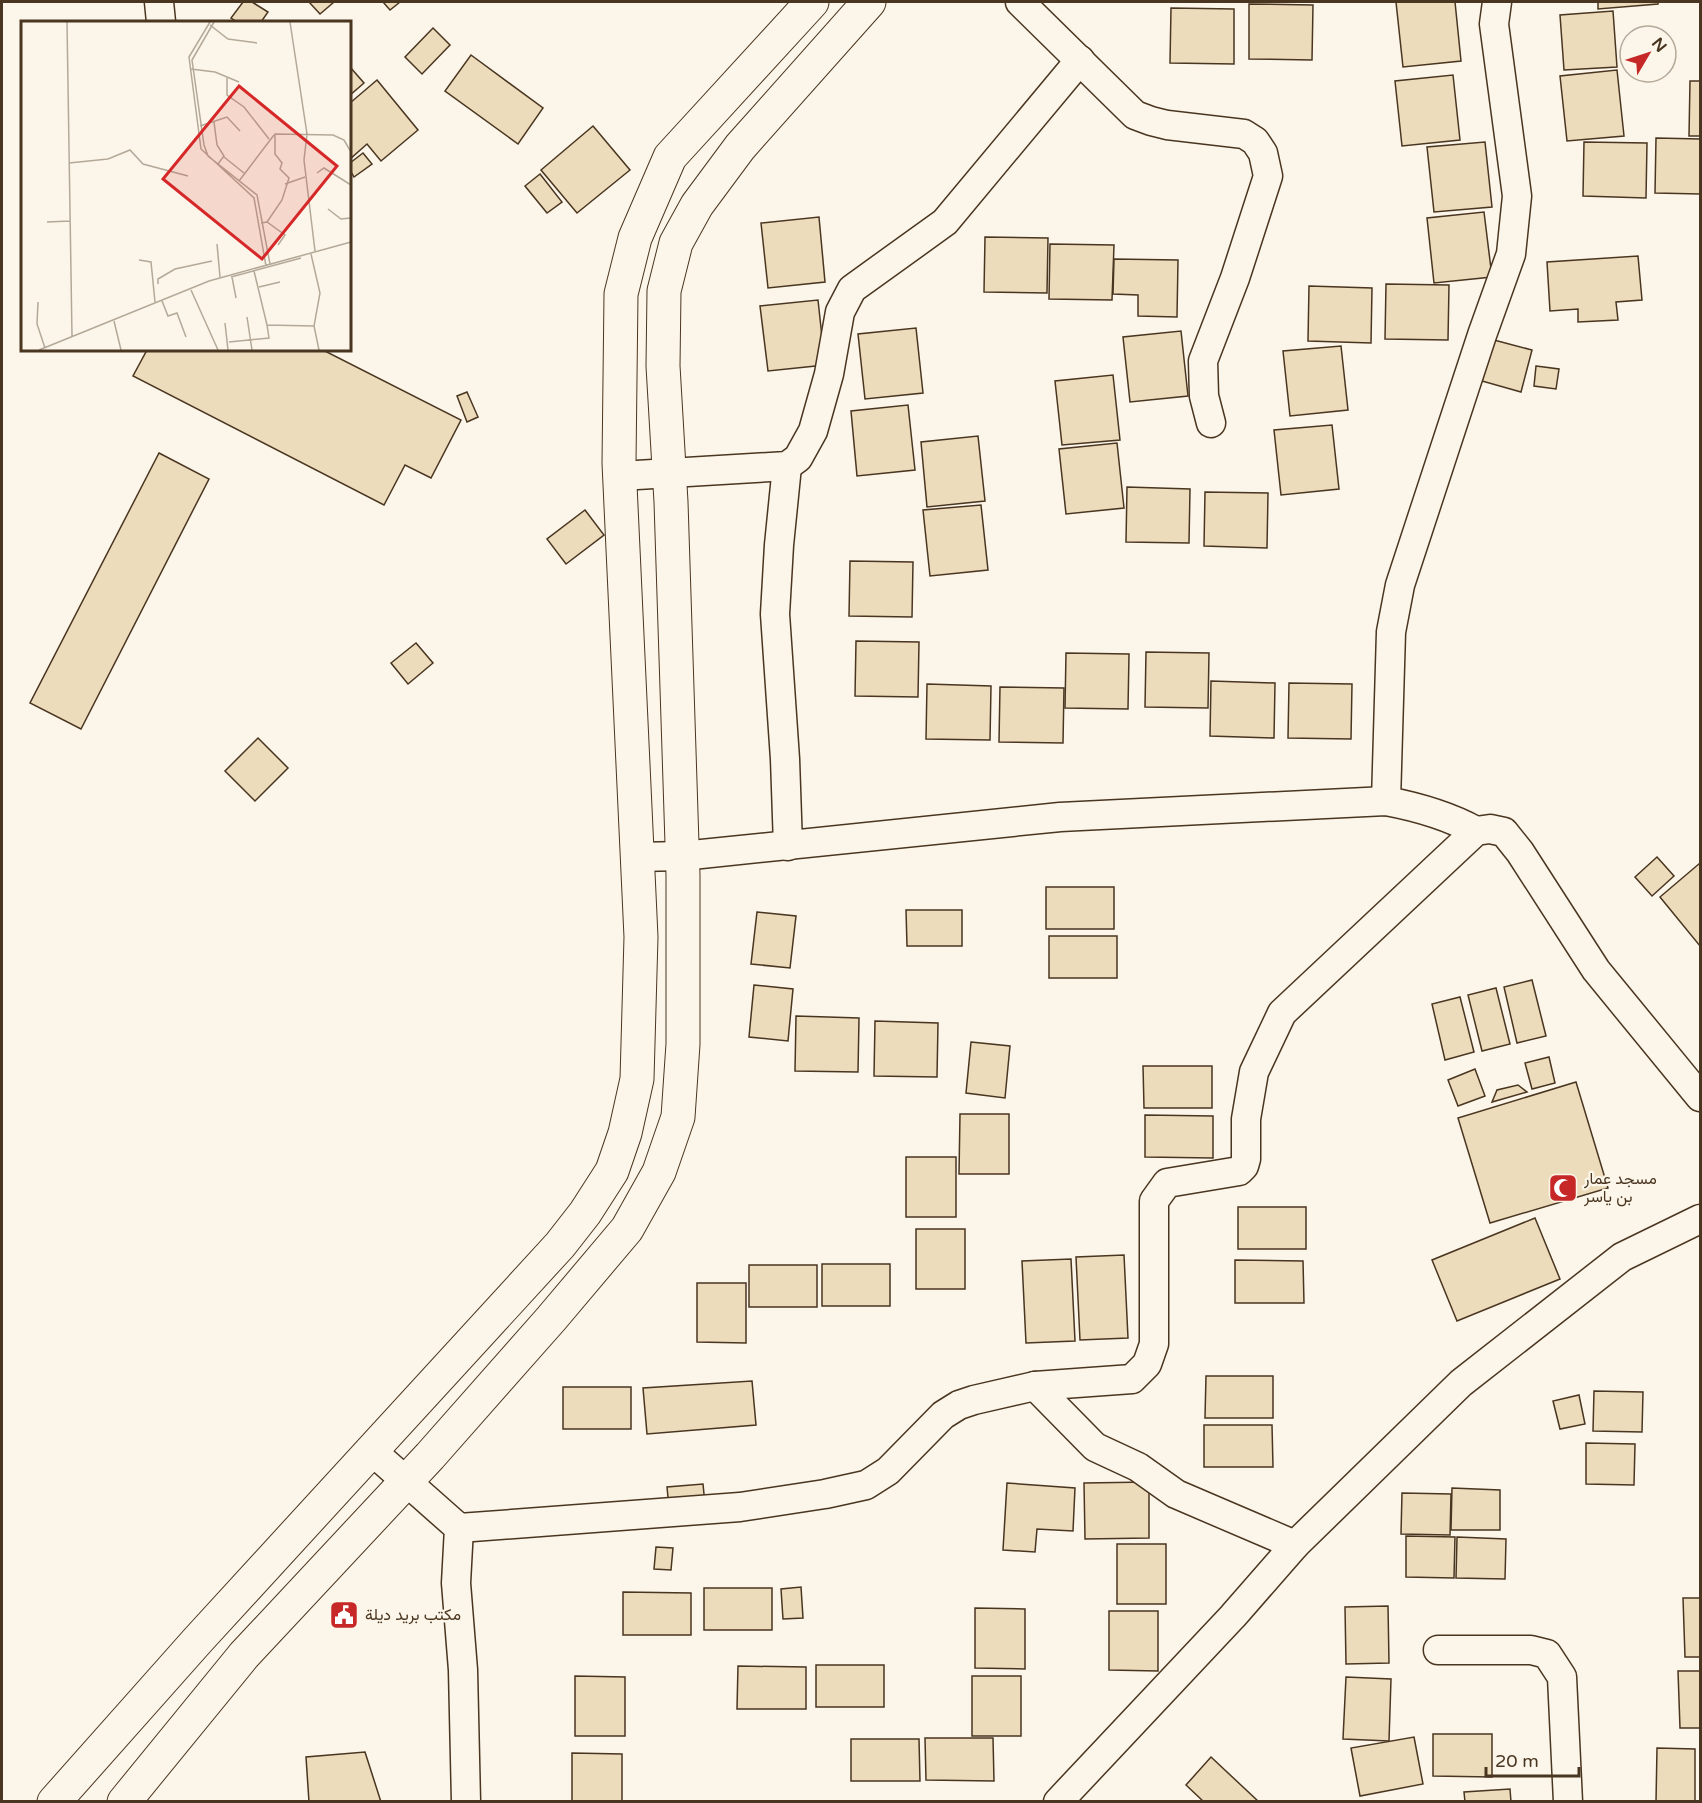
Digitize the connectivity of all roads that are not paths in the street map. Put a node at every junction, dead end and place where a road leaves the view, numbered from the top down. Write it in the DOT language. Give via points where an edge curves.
graph roads {
  1 [pos="159,2"];
  2 [pos="812,2"];
  3 [pos="868,2"];
  4 [pos="1020,2"];
  5 [pos="1497,2"];
  6 [pos="161,21"];
  7 [pos="1080,60"];
  8 [pos="1211,423"];
  9 [pos="787,466"];
  10 [pos="670,473"];
  11 [pos="620,476"];
  12 [pos="1386,801"];
  13 [pos="1476,831"];
  14 [pos="788,846"];
  15 [pos="682,856"];
  16 [pos="637,857"];
  17 [pos="1701,1097"];
  18 [pos="1701,1219"];
  19 [pos="1035,1386"];
  20 [pos="372,1451"];
  21 [pos="406,1482"];
  22 [pos="459,1528"];
  23 [pos="1294,1545"];
  24 [pos="1438,1650"];
  25 [pos="54,1802"];
  26 [pos="124,1802"];
  27 [pos="466,1802"];
  28 [pos="1058,1802"];
  29 [pos="1568,1802"];
  1 -- 6 [label="street"];
  2 -- 11 [label="street" via="670,157 635,238 621,294"];
  3 -- 10 [label="street" via="740,147 697,205 676,243 663,291"];
  4 -- 7 [label="street"];
  5 -- 12 [label="street" via="1494,24 1517,196 1511,254 1400,585 1391,632"];
  7 -- 8 [label="street" via="1135,114 1167,124 1244,134 1263,153 1268,177 1203,361 1204,396"];
  7 -- 9 [label="street" via="945,222 852,289 840,312 813,431 798,458"];
  9 -- 10 [label="street"];
  9 -- 14 [label="street" via="776,615"];
  10 -- 11 [label="street"];
  10 -- 15 [label="street"];
  11 -- 16 [label="street"];
  12 -- 13 [label="street" via="1455,819"];
  12 -- 14 [label="street" via="1060,817"];
  13 -- 17 [label="street" via="1504,832 1596,970"];
  13 -- 19 [label="street" via="1282,1013 1254,1072 1246,1119 1244,1167 1167,1183 1154,1201 1154,1344 1147,1364 1132,1379"];
  14 -- 15 [label="street"];
  15 -- 16 [label="street"];
  15 -- 21 [label="street" via="683,1044 678,1117 659,1172 627,1229"];
  16 -- 20 [label="street" via="641,937 637,1079 612,1171 560,1245"];
  18 -- 23 [label="street" via="1622,1257 1461,1383"];
  19 -- 22 [label="street" via="959,1405 943,1415 888,1471 866,1485 740,1506"];
  19 -- 23 [label="street" via="1095,1447 1138,1467 1176,1494"];
  20 -- 21 [label="street"];
  20 -- 25 [label="street"];
  21 -- 22 [label="street"];
  21 -- 26 [label="street" via="244,1654"];
  22 -- 27 [label="street" via="456,1583 463,1670"];
  23 -- 28 [label="street" via="1233,1616"];
  24 -- 29 [label="street" via="1531,1650 1547,1654 1562,1677"];
}
